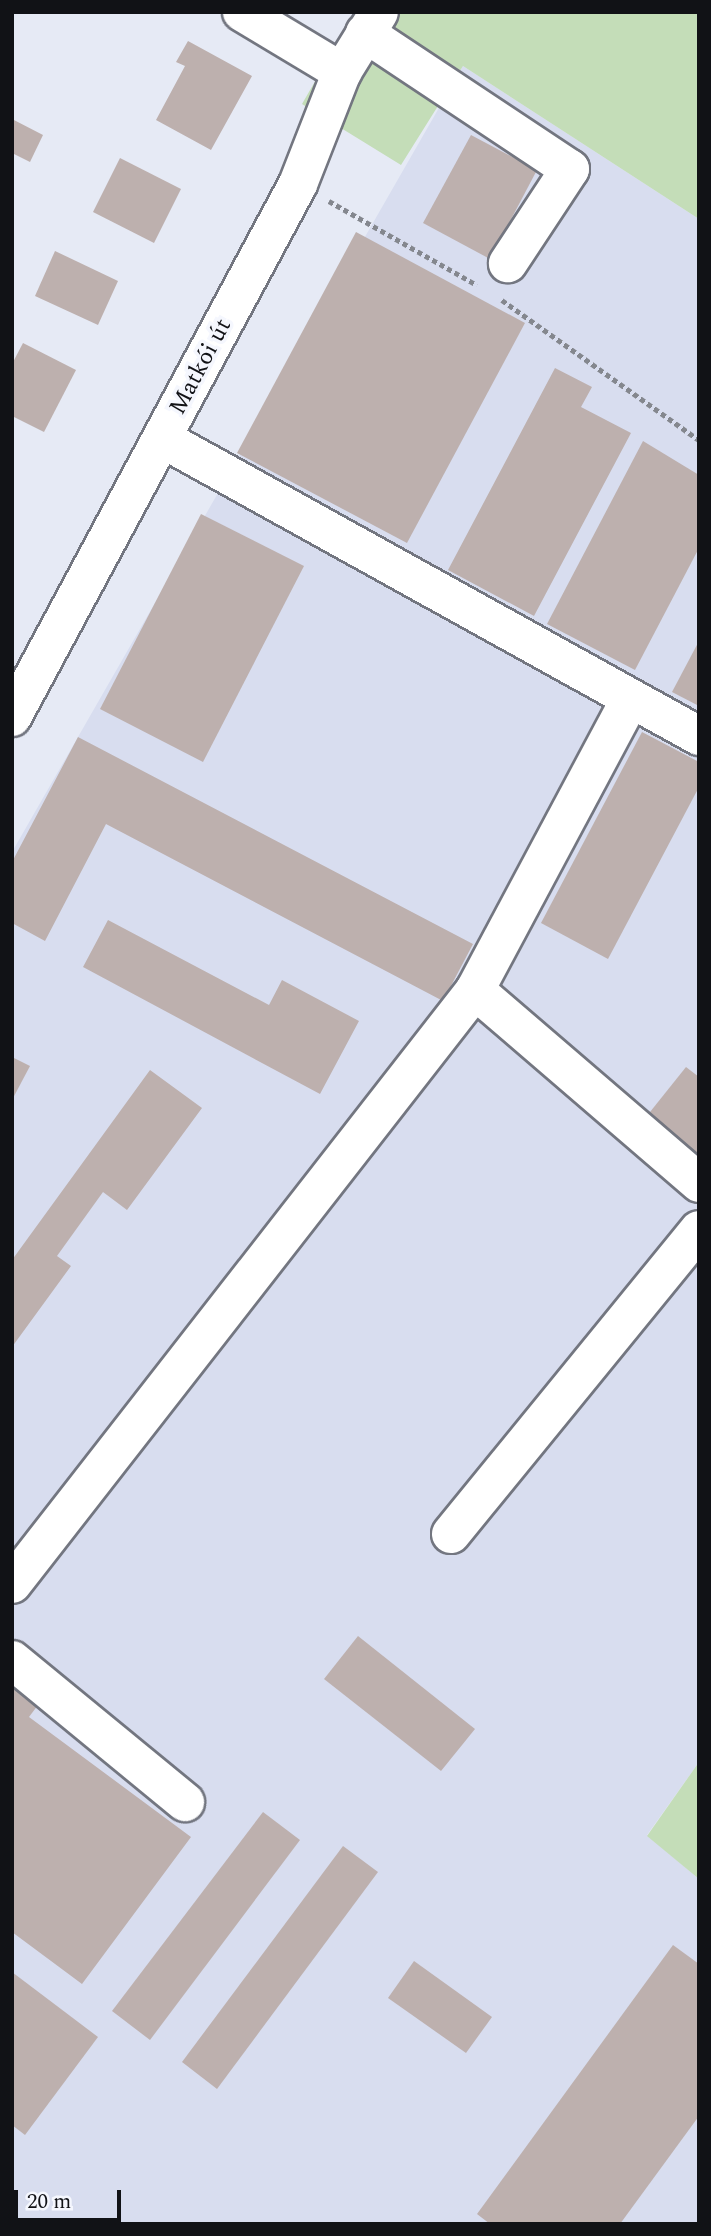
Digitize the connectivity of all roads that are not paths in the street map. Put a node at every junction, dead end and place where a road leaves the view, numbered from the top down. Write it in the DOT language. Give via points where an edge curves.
graph roads {
  1 [pos="243,12"];
  2 [pos="372,23"];
  3 [pos="342,72"];
  4 [pos="508,263"];
  5 [pos="163,439"];
  6 [pos="630,699"];
  7 [pos="12,716"];
  8 [pos="699,736"];
  9 [pos="475,990"];
  10 [pos="699,1182"];
  11 [pos="699,1230"];
  12 [pos="452,1534"];
  13 [pos="12,1584"];
  14 [pos="12,1660"];
  15 [pos="185,1802"];
  1 -- 3 [label="street"];
  2 -- 3 [label="street, Matkói út"];
  2 -- 4 [label="street" via="570,169"];
  3 -- 5 [label="street, Matkói út" via="298,184"];
  5 -- 6 [label="street"];
  5 -- 7 [label="street, Matkói út"];
  6 -- 8 [label="street"];
  6 -- 9 [label="street"];
  9 -- 10 [label="street"];
  9 -- 13 [label="street"];
  11 -- 12 [label="street"];
  14 -- 15 [label="street"];
}
